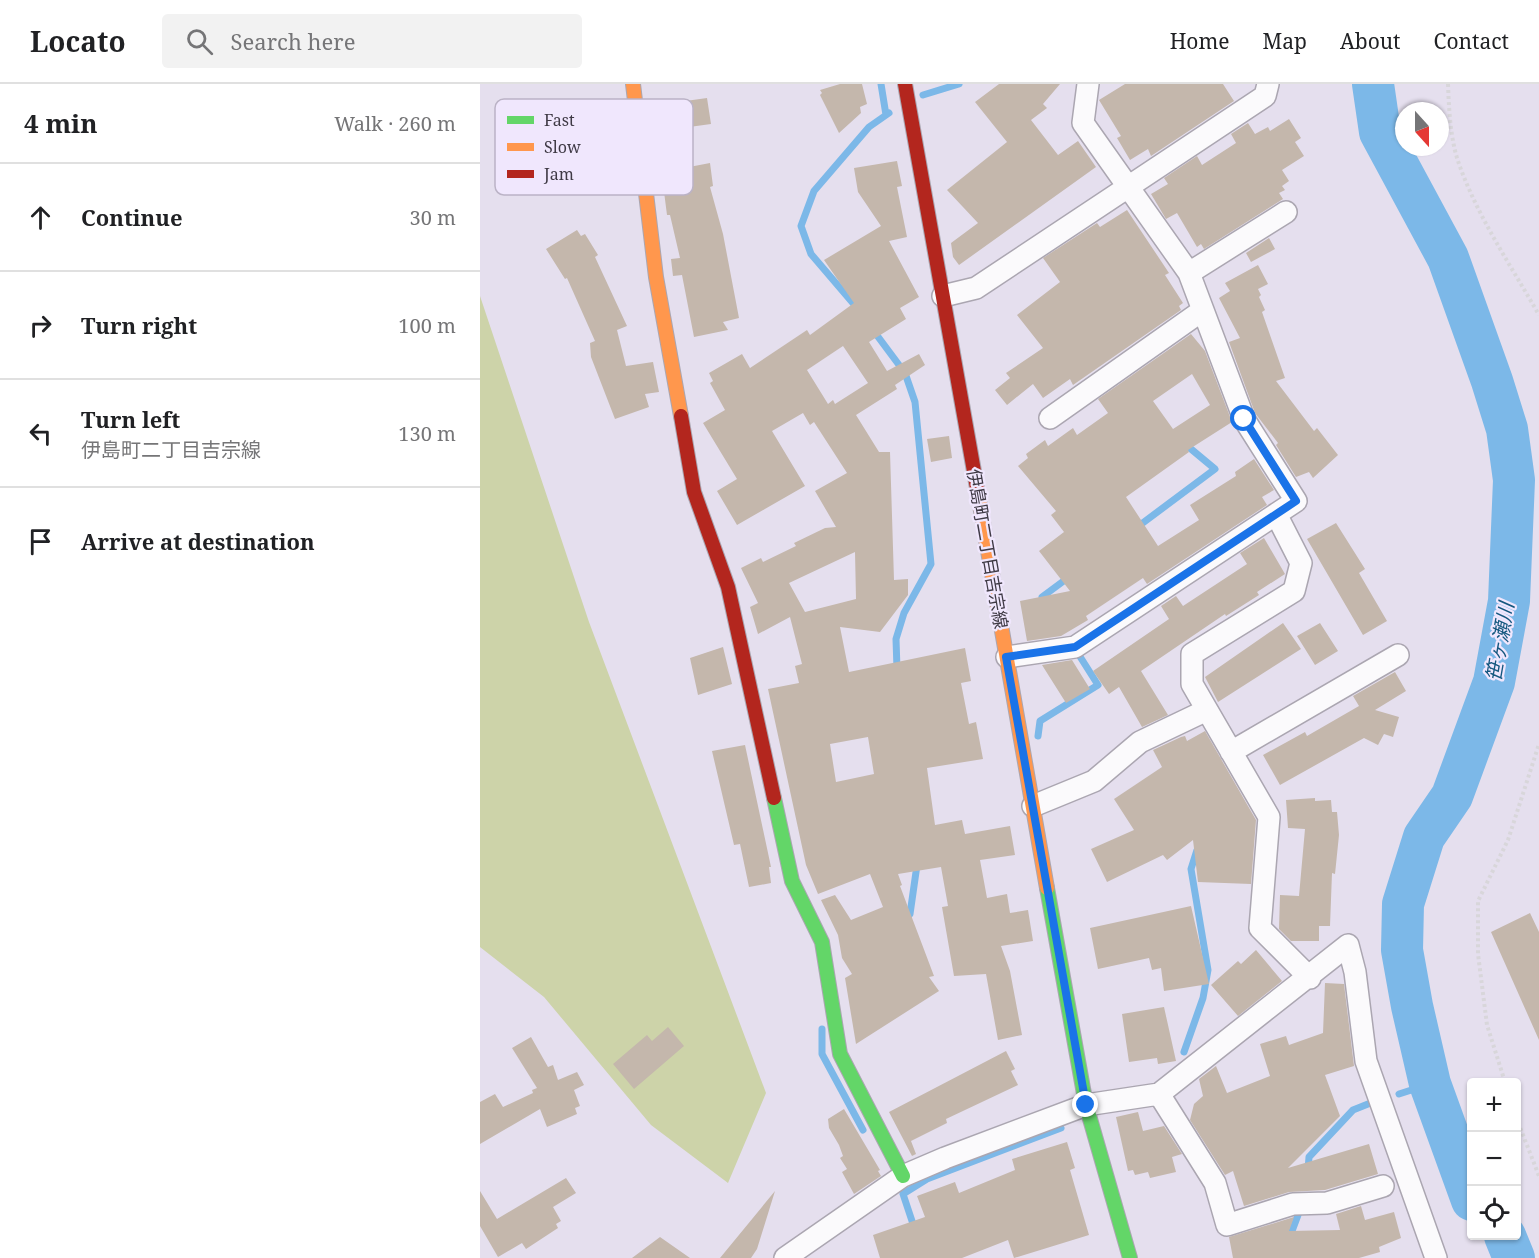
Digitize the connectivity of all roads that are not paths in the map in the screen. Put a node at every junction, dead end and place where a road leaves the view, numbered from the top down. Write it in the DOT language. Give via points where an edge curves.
graph roads {
  1 [pos="633,84"];
  2 [pos="905,84"];
  3 [pos="1088,84"];
  4 [pos="1268,84"];
  5 [pos="635,99"];
  6 [pos="1127,187"];
  7 [pos="646,195"];
  8 [pos="1286,212"];
  9 [pos="1188,273"];
  10 [pos="943,296"];
  11 [pos="1203,310"];
  12 [pos="1050,418"];
  13 [pos="1276,514"];
  14 [pos="1398,655"];
  15 [pos="1006,657"];
  16 [pos="1207,710"];
  17 [pos="1231,752"];
  18 [pos="1033,806"];
  19 [pos="1310,978"];
  20 [pos="1159,1094"];
  21 [pos="1086,1105"];
  22 [pos="903,1176"];
  23 [pos="1383,1186"];
  24 [pos="785,1258"];
  25 [pos="1130,1258"];
  26 [pos="1436,1258"];
  1 -- 5 [label="street"];
  2 -- 10 [label="street, 伊島町二丁目吉宗線"];
  3 -- 6 [label="street" via="1083,123"];
  4 -- 6 [label="street" via="1265,96"];
  6 -- 9 [label="street"];
  6 -- 10 [label="street" via="976,288"];
  7 -- 22 [label="street" via="656,277 694,492 728,587 792,881 822,942 840,1054"];
  8 -- 9 [label="street"];
  9 -- 11 [label="street"];
  10 -- 15 [label="street, 伊島町二丁目吉宗線"];
  11 -- 12 [label="street"];
  11 -- 13 [label="street" via="1244,419 1296,501"];
  13 -- 15 [label="street" via="1075,647"];
  13 -- 16 [label="street" via="1301,563 1294,591 1192,654 1192,684"];
  14 -- 17 [label="street"];
  15 -- 18 [label="street, 伊島町二丁目吉宗線"];
  16 -- 17 [label="street"];
  16 -- 18 [label="street" via="1140,742 1094,781"];
  17 -- 19 [label="street" via="1269,817 1260,928"];
  18 -- 21 [label="street, 伊島町二丁目吉宗線"];
  19 -- 20 [label="street"];
  19 -- 26 [label="street" via="1348,945 1366,1061"];
  20 -- 21 [label="street"];
  20 -- 23 [label="street" via="1215,1184 1227,1225"];
  21 -- 22 [label="street"];
  21 -- 25 [label="street, 伊島町二丁目吉宗線"];
  22 -- 24 [label="street"];
}
